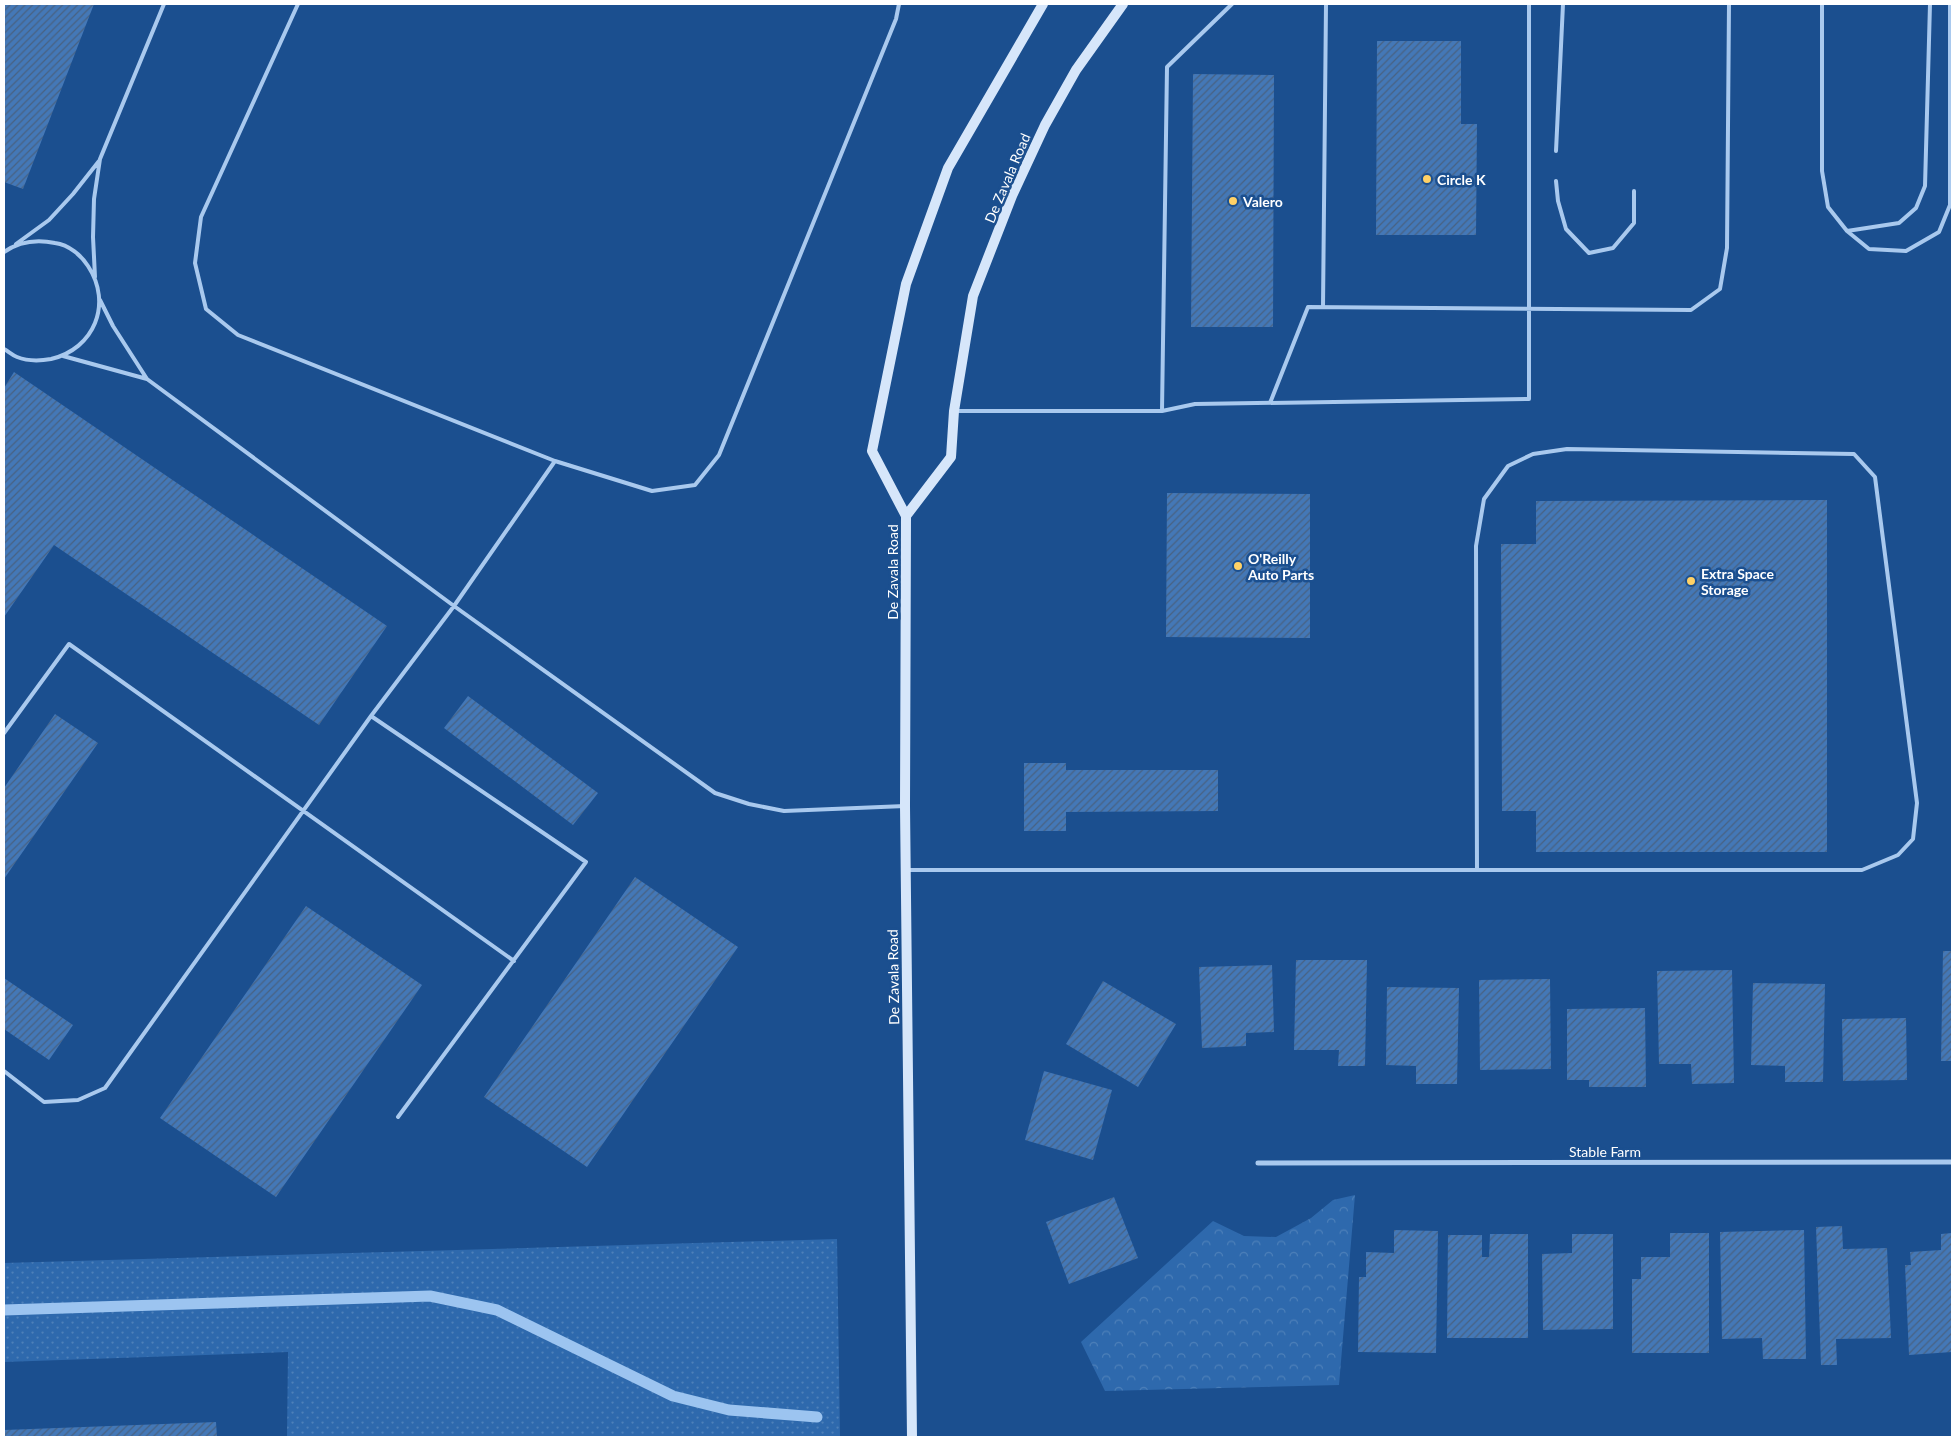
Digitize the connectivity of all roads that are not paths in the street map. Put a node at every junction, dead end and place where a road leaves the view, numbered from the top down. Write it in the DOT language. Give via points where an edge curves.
graph roads {
  1 [pos="164,4"];
  2 [pos="298,4"];
  3 [pos="899,4"];
  4 [pos="1123,4"];
  5 [pos="1232,4"];
  6 [pos="1326,4"];
  7 [pos="1529,4"];
  8 [pos="1563,4"];
  9 [pos="1729,4"];
  10 [pos="1822,4"];
  11 [pos="1930,4"];
  12 [pos="1950,4"];
  13 [pos="1041,5"];
  14 [pos="1556,151"];
  15 [pos="100,159"];
  16 [pos="1556,181"];
  17 [pos="1634,191"];
  18 [pos="1848,231"];
  19 [pos="14,244"];
  20 [pos="4,252"];
  21 [pos="95,277"];
  22 [pos="100,300"];
  23 [pos="1323,307"];
  24 [pos="1528,310"];
  25 [pos="4,348"];
  26 [pos="63,356"];
  27 [pos="147,379"];
  28 [pos="1270,403"];
  29 [pos="954,411"];
  30 [pos="1162,412"];
  31 [pos="555,461"];
  32 [pos="906,516"];
  33 [pos="454,606"];
  34 [pos="372,716"];
  35 [pos="4,734"];
  36 [pos="905,806"];
  37 [pos="303,811"];
  38 [pos="906,870"];
  39 [pos="1477,870"];
  40 [pos="514,961"];
  41 [pos="4,1071"];
  42 [pos="398,1117"];
  43 [pos="1952,1162"];
  44 [pos="1258,1163"];
  45 [pos="912,1437"];
  1 -- 15 [label="lane"];
  2 -- 31 [label="lane" via="201,217 195,263 206,309 238,335"];
  3 -- 31 [label="lane" via="719,455 695,485 652,491"];
  4 -- 29 [label="main road, De Zavala Road" via="1076,70 1045,125 1012,196 973,296"];
  5 -- 30 [label="lane" via="1167,67"];
  6 -- 23 [label="lane"];
  7 -- 24 [label="lane"];
  8 -- 14 [label="lane"];
  9 -- 24 [label="lane" via="1727,248 1720,289 1691,310"];
  10 -- 18 [label="lane" via="1822,171 1828,207"];
  11 -- 18 [label="lane" via="1925,186 1916,208 1899,223"];
  12 -- 18 [label="lane" via="1950,205 1940,232 1906,251 1869,249"];
  13 -- 32 [label="main road, De Zavala Road" via="948,168 906,284 872,451"];
  15 -- 19 [label="lane" via="49,220"];
  15 -- 21 [label="lane" via="94,199"];
  16 -- 17 [label="lane" via="1566,229 1589,253 1613,248 1634,223"];
  19 -- 20 [label="lane"];
  19 -- 21 [label="lane" via="38,240 62,244 82,257"];
  21 -- 22 [label="lane"];
  22 -- 26 [label="lane" via="92,329 83,342"];
  22 -- 27 [label="lane"];
  23 -- 24 [label="lane"];
  23 -- 28 [label="lane" via="1308,307"];
  24 -- 28 [label="lane" via="1529,399"];
  25 -- 26 [label="lane" via="17,357 40,361"];
  26 -- 27 [label="lane"];
  27 -- 33 [label="lane"];
  28 -- 30 [label="lane" via="1195,404"];
  29 -- 30 [label="lane"];
  29 -- 32 [label="main road, De Zavala Road" via="950,457"];
  31 -- 33 [label="lane"];
  32 -- 36 [label="main road, De Zavala Road"];
  33 -- 34 [label="lane"];
  33 -- 36 [label="lane" via="715,793 784,811"];
  34 -- 37 [label="lane"];
  34 -- 40 [label="lane" via="586,862"];
  35 -- 37 [label="lane" via="70,644"];
  36 -- 38 [label="main road, De Zavala Road"];
  37 -- 40 [label="lane"];
  37 -- 41 [label="lane" via="105,1088 78,1100 44,1102"];
  38 -- 39 [label="lane"];
  38 -- 45 [label="main road, De Zavala Road"];
  39 -- 39 [label="lane" via="1476,546 1484,499 1508,466 1533,454 1567,449 1854,454 1876,477 1917,803 1913,839 1908,845 1898,856 1862,870"];
  40 -- 42 [label="lane"];
  43 -- 44 [label="street, Stable Farm"];
}
